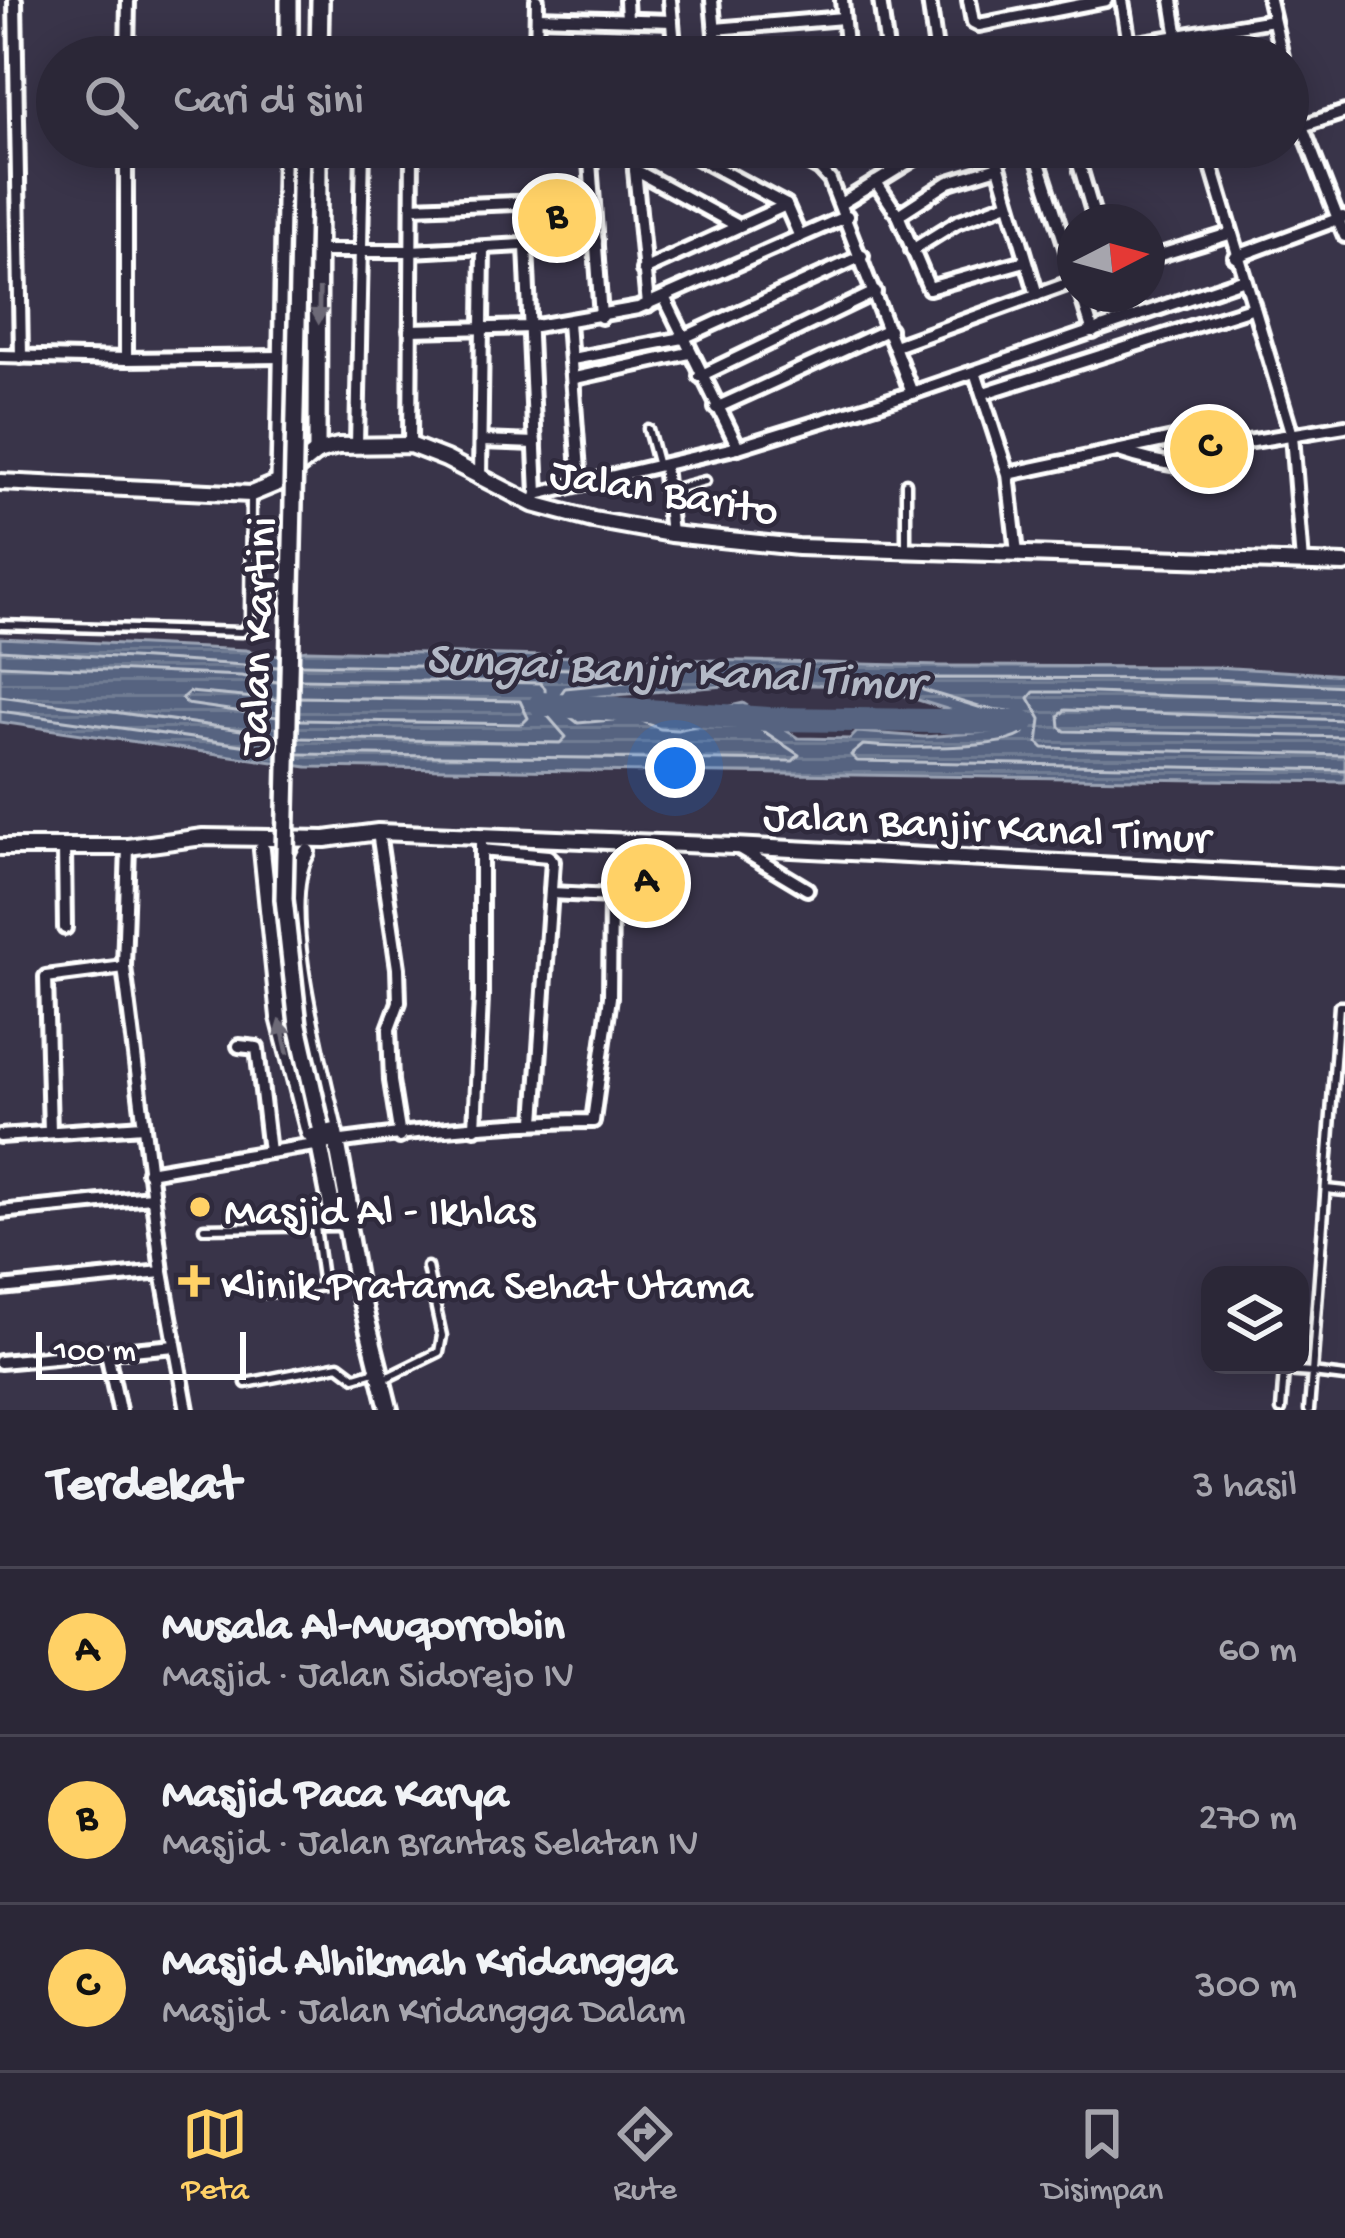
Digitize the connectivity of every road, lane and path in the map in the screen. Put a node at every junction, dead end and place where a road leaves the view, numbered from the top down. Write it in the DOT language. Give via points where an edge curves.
graph roads {
  1 [pos="15,0"];
  2 [pos="128,0"];
  3 [pos="289,0"];
  4 [pos="320,0"];
  5 [pos="537,0"];
  6 [pos="584,0"];
  7 [pos="626,0"];
  8 [pos="670,0"];
  9 [pos="712,0"];
  10 [pos="842,0"];
  11 [pos="880,0"];
  12 [pos="929,0"];
  13 [pos="970,0"];
  14 [pos="1035,0"];
  15 [pos="1106,0"];
  16 [pos="1122,0"];
  17 [pos="1172,0"];
  18 [pos="1269,0"];
  19 [pos="1037,14"];
  20 [pos="537,16"];
  21 [pos="584,18"];
  22 [pos="844,18"];
  23 [pos="626,20"];
  24 [pos="1273,20"];
  25 [pos="672,21"];
  26 [pos="715,29"];
  27 [pos="1175,34"];
  28 [pos="127,36"];
  29 [pos="289,36"];
  30 [pos="319,36"];
  31 [pos="537,36"];
  32 [pos="673,36"];
  33 [pos="716,36"];
  34 [pos="845,36"];
  35 [pos="885,36"];
  36 [pos="934,36"];
  37 [pos="1127,36"];
  38 [pos="1165,36"];
  39 [pos="1277,36"];
  40 [pos="1345,112"];
  41 [pos="1309,124"];
  42 [pos="1309,142"];
  43 [pos="126,168"];
  44 [pos="286,168"];
  45 [pos="301,168"];
  46 [pos="318,168"];
  47 [pos="363,168"];
  48 [pos="412,168"];
  49 [pos="591,168"];
  50 [pos="716,168"];
  51 [pos="818,168"];
  52 [pos="899,168"];
  53 [pos="995,168"];
  54 [pos="998,168"];
  55 [pos="1041,168"];
  56 [pos="1079,168"];
  57 [pos="1212,168"];
  58 [pos="635,170"];
  59 [pos="876,182"];
  60 [pos="543,202"];
  61 [pos="842,202"];
  62 [pos="1008,202"];
  63 [pos="1090,204"];
  64 [pos="786,205"];
  65 [pos="412,206"];
  66 [pos="898,215"];
  67 [pos="847,216"];
  68 [pos="1342,218"];
  69 [pos="1057,220"];
  70 [pos="738,226"];
  71 [pos="1229,234"];
  72 [pos="1345,236"];
  73 [pos="800,237"];
  74 [pos="596,241"];
  75 [pos="526,246"];
  76 [pos="483,248"];
  77 [pos="912,250"];
  78 [pos="320,251"];
  79 [pos="362,251"];
  80 [pos="411,251"];
  81 [pos="1165,254"];
  82 [pos="862,256"];
  83 [pos="1235,257"];
  84 [pos="1024,261"];
  85 [pos="643,270"];
  86 [pos="1243,280"];
  87 [pos="1057,286"];
  88 [pos="875,292"];
  89 [pos="1036,295"];
  90 [pos="665,299"];
  91 [pos="648,305"];
  92 [pos="1252,308"];
  93 [pos="1087,312"];
  94 [pos="602,317"];
  95 [pos="568,322"];
  96 [pos="483,327"];
  97 [pos="530,327"];
  98 [pos="889,329"];
  99 [pos="410,330"];
  100 [pos="1093,332"];
  101 [pos="682,338"];
  102 [pos="895,346"];
  103 [pos="689,353"];
  104 [pos="0,356"];
  105 [pos="21,357"];
  106 [pos="281,357"];
  107 [pos="126,359"];
  108 [pos="572,359"];
  109 [pos="975,372"];
  110 [pos="700,376"];
  111 [pos="574,378"];
  112 [pos="912,393"];
  113 [pos="984,393"];
  114 [pos="716,408"];
  115 [pos="1345,426"];
  116 [pos="648,429"];
  117 [pos="1292,435"];
  118 [pos="1178,439"];
  119 [pos="481,442"];
  120 [pos="535,443"];
  121 [pos="1235,444"];
  122 [pos="357,445"];
  123 [pos="410,445"];
  124 [pos="738,447"];
  125 [pos="1119,451"];
  126 [pos="317,452"];
  127 [pos="1180,465"];
  128 [pos="661,466"];
  129 [pos="1008,474"];
  130 [pos="480,478"];
  131 [pos="705,481"];
  132 [pos="0,482"];
  133 [pos="280,482"];
  134 [pos="907,483"];
  135 [pos="580,484"];
  136 [pos="667,491"];
  137 [pos="251,494"];
  138 [pos="535,499"];
  139 [pos="671,534"];
  140 [pos="906,549"];
  141 [pos="1017,553"];
  142 [pos="1302,562"];
  143 [pos="1345,564"];
  144 [pos="0,625"];
  145 [pos="378,832"];
  146 [pos="249,837"];
  147 [pos="325,839"];
  148 [pos="481,843"];
  149 [pos="734,846"];
  150 [pos="0,847"];
  151 [pos="128,847"];
  152 [pos="64,848"];
  153 [pos="262,850"];
  154 [pos="307,852"];
  155 [pos="1345,878"];
  156 [pos="807,889"];
  157 [pos="551,893"];
  158 [pos="65,928"];
  159 [pos="124,967"];
  160 [pos="1345,1006"];
  161 [pos="239,1046"];
  162 [pos="535,1121"];
  163 [pos="143,1126"];
  164 [pos="475,1128"];
  165 [pos="50,1132"];
  166 [pos="0,1136"];
  167 [pos="400,1137"];
  168 [pos="328,1145"];
  169 [pos="269,1152"];
  170 [pos="148,1172"];
  171 [pos="1326,1189"];
  172 [pos="1345,1190"];
  173 [pos="152,1197"];
  174 [pos="0,1212"];
  175 [pos="347,1226"];
  176 [pos="315,1227"];
  177 [pos="204,1228"];
  178 [pos="427,1267"];
  179 [pos="162,1272"];
  180 [pos="356,1278"];
  181 [pos="323,1286"];
  182 [pos="0,1288"];
  183 [pos="266,1293"];
  184 [pos="175,1346"];
  185 [pos="107,1353"];
  186 [pos="0,1362"];
  187 [pos="1312,1373"];
  188 [pos="380,1375"];
  189 [pos="1345,1377"];
  190 [pos="246,1382"];
  191 [pos="119,1410"];
  192 [pos="188,1410"];
  193 [pos="388,1410"];
  194 [pos="1281,1410"];
  195 [pos="1309,1410"];
  1 -- 105 [label="street"];
  2 -- 28 [label="street"];
  3 -- 29 [label="main road"];
  4 -- 30 [label="main road"];
  5 -- 20 [label="street"];
  6 -- 21 [label="street"];
  7 -- 23 [label="street"];
  8 -- 25 [label="street"];
  9 -- 26 [label="street"];
  10 -- 22 [label="street"];
  11 -- 35 [label="street"];
  12 -- 36 [label="street"];
  13 -- 19 [label="street" via="976,25"];
  14 -- 19 [label="street"];
  15 -- 19 [label="street"];
  16 -- 37 [label="street"];
  17 -- 27 [label="street"];
  18 -- 24 [label="street"];
  20 -- 21 [label="street"];
  20 -- 31 [label="street"];
  21 -- 23 [label="street"];
  22 -- 26 [label="street"];
  22 -- 34 [label="street"];
  23 -- 25 [label="street"];
  24 -- 27 [label="street"];
  24 -- 39 [label="street"];
  25 -- 32 [label="street"];
  26 -- 33 [label="street"];
  27 -- 38 [label="street"];
  40 -- 41 [label="street"];
  42 -- 68 [label="street"];
  43 -- 107 [label="street"];
  44 -- 106 [label="main road, Jalan Kartini"];
  45 -- 168 [label="main road, Jalan Kartini, bridge" via="284,898 298,1025"];
  46 -- 78 [label="main road"];
  47 -- 79 [label="street"];
  48 -- 65 [label="street"];
  49 -- 74 [label="street"];
  50 -- 64 [label="street"];
  51 -- 61 [label="street"];
  52 -- 59 [label="street"];
  53 -- 66 [label="street" via="949,182"];
  54 -- 62 [label="street"];
  55 -- 69 [label="street"];
  56 -- 63 [label="street"];
  57 -- 71 [label="street"];
  58 -- 70 [label="street"];
  58 -- 85 [label="street"];
  59 -- 61 [label="street"];
  59 -- 66 [label="street"];
  60 -- 65 [label="street"];
  61 -- 67 [label="street"];
  62 -- 77 [label="street"];
  62 -- 84 [label="street"];
  64 -- 70 [label="street"];
  64 -- 73 [label="street"];
  65 -- 80 [label="street"];
  66 -- 77 [label="street"];
  67 -- 73 [label="street"];
  67 -- 82 [label="street"];
  68 -- 72 [label="street"];
  68 -- 83 [label="street"];
  70 -- 85 [label="street"];
  71 -- 81 [label="street"];
  71 -- 83 [label="street"];
  73 -- 90 [label="street"];
  74 -- 75 [label="street"];
  74 -- 94 [label="street"];
  75 -- 76 [label="street"];
  75 -- 97 [label="street"];
  76 -- 80 [label="street"];
  76 -- 96 [label="street"];
  77 -- 84 [label="street" via="932,289"];
  78 -- 79 [label="street"];
  78 -- 126 [label="main road, one-way"];
  79 -- 80 [label="street"];
  79 -- 122 [label="street"];
  80 -- 99 [label="street"];
  82 -- 88 [label="street"];
  82 -- 101 [label="street"];
  83 -- 86 [label="street"];
  84 -- 89 [label="street"];
  85 -- 91 [label="street"];
  86 -- 92 [label="street"];
  86 -- 100 [label="street"];
  87 -- 89 [label="street"];
  88 -- 98 [label="street"];
  88 -- 110 [label="street"];
  89 -- 102 [label="street"];
  90 -- 91 [label="street"];
  90 -- 101 [label="street"];
  91 -- 94 [label="street"];
  92 -- 113 [label="street"];
  92 -- 117 [label="street"];
  93 -- 100 [label="street"];
  94 -- 95 [label="street"];
  95 -- 97 [label="street"];
  95 -- 108 [label="street"];
  96 -- 97 [label="street"];
  96 -- 99 [label="street"];
  96 -- 119 [label="street"];
  97 -- 120 [label="street"];
  98 -- 102 [label="street"];
  98 -- 114 [label="street"];
  99 -- 123 [label="street"];
  100 -- 109 [label="street"];
  101 -- 103 [label="street"];
  101 -- 108 [label="street"];
  102 -- 112 [label="street"];
  103 -- 110 [label="street"];
  103 -- 111 [label="street"];
  104 -- 105 [label="street"];
  105 -- 107 [label="street"];
  106 -- 107 [label="street"];
  106 -- 133 [label="main road, Jalan Kartini"];
  108 -- 111 [label="street"];
  109 -- 112 [label="street"];
  109 -- 113 [label="street"];
  110 -- 114 [label="street"];
  111 -- 135 [label="street"];
  112 -- 124 [label="street"];
  113 -- 129 [label="street"];
  114 -- 124 [label="street"];
  115 -- 117 [label="street"];
  116 -- 128 [label="lane"];
  117 -- 121 [label="street"];
  117 -- 142 [label="street"];
  118 -- 121 [label="street" via="1224,429"];
  118 -- 125 [label="street"];
  118 -- 127 [label="street"];
  119 -- 120 [label="street"];
  119 -- 130 [label="street"];
  120 -- 138 [label="street"];
  121 -- 127 [label="street" via="1227,462"];
  122 -- 123 [label="street, Jalan Barito"];
  122 -- 126 [label="street, Jalan Barito"];
  123 -- 130 [label="street, Jalan Barito"];
  124 -- 128 [label="street"];
  125 -- 127 [label="street"];
  125 -- 129 [label="street"];
  126 -- 133 [label="street, Jalan Barito"];
  128 -- 135 [label="street"];
  128 -- 136 [label="street"];
  129 -- 141 [label="street"];
  130 -- 138 [label="street, Jalan Barito"];
  131 -- 136 [label="lane"];
  132 -- 137 [label="street, Jalan Barito"];
  133 -- 137 [label="street, Jalan Barito"];
  134 -- 140 [label="lane"];
  135 -- 138 [label="street"];
  136 -- 139 [label="street"];
  137 -- 144 [label="lane" via="250,622 242,632"];
  138 -- 139 [label="street, Jalan Barito"];
  139 -- 140 [label="street, Jalan Barito"];
  140 -- 141 [label="street, Jalan Barito"];
  141 -- 142 [label="street, Jalan Barito"];
  142 -- 143 [label="street, Jalan Barito"];
  145 -- 147 [label="street, Jalan Banjir Kanal Timur"];
  145 -- 148 [label="street, Jalan Banjir Kanal Timur"];
  145 -- 167 [label="street" via="398,968 389,1029"];
  146 -- 147 [label="street, Jalan Banjir Kanal Timur"];
  146 -- 151 [label="street, Jalan Banjir Kanal Timur"];
  146 -- 153 [label="street"];
  147 -- 154 [label="street"];
  148 -- 149 [label="street, Jalan Banjir Kanal Timur"];
  148 -- 157 [label="street" via="548,856"];
  148 -- 164 [label="street"];
  149 -- 155 [label="street, Jalan Banjir Kanal Timur"];
  149 -- 156 [label="street"];
  150 -- 152 [label="street, Jalan Banjir Kanal Timur"];
  151 -- 152 [label="street, Jalan Banjir Kanal Timur"];
  151 -- 159 [label="street"];
  152 -- 158 [label="street"];
  153 -- 154 [label="street"];
  168 -- 153 [label="street, one-way" via="309,1133 279,1017"];
  154 -- 168 [label="street" via="296,884 298,940"];
  157 -- 162 [label="street"];
  157 -- 162 [label="street" via="611,896 610,998 593,1121"];
  159 -- 163 [label="street"];
  159 -- 165 [label="street" via="46,977"];
  160 -- 171 [label="lane"];
  161 -- 169 [label="street" via="257,1048"];
  162 -- 164 [label="street"];
  163 -- 165 [label="street"];
  163 -- 170 [label="street"];
  164 -- 167 [label="street"];
  165 -- 166 [label="street"];
  167 -- 168 [label="street"];
  168 -- 169 [label="street"];
  168 -- 175 [label="main road, Jalan Kartini" via="334,1218"];
  169 -- 170 [label="street"];
  170 -- 173 [label="street"];
  171 -- 172 [label="lane"];
  171 -- 187 [label="lane"];
  173 -- 174 [label="street"];
  173 -- 179 [label="street"];
  175 -- 176 [label="lane"];
  175 -- 180 [label="main road, Jalan Kartini"];
  176 -- 177 [label="lane"];
  176 -- 181 [label="lane"];
  178 -- 188 [label="lane" via="439,1352 405,1372"];
  179 -- 182 [label="street"];
  179 -- 184 [label="street"];
  180 -- 181 [label="lane"];
  180 -- 188 [label="main road, Jalan Kartini"];
  181 -- 183 [label="lane"];
  184 -- 185 [label="street"];
  184 -- 192 [label="street"];
  185 -- 186 [label="street"];
  185 -- 191 [label="street"];
  187 -- 189 [label="lane"];
  187 -- 194 [label="lane" via="1283,1371"];
  187 -- 195 [label="lane"];
  188 -- 190 [label="lane" via="355,1377 339,1365"];
  188 -- 193 [label="main road, Jalan Kartini"];
}
